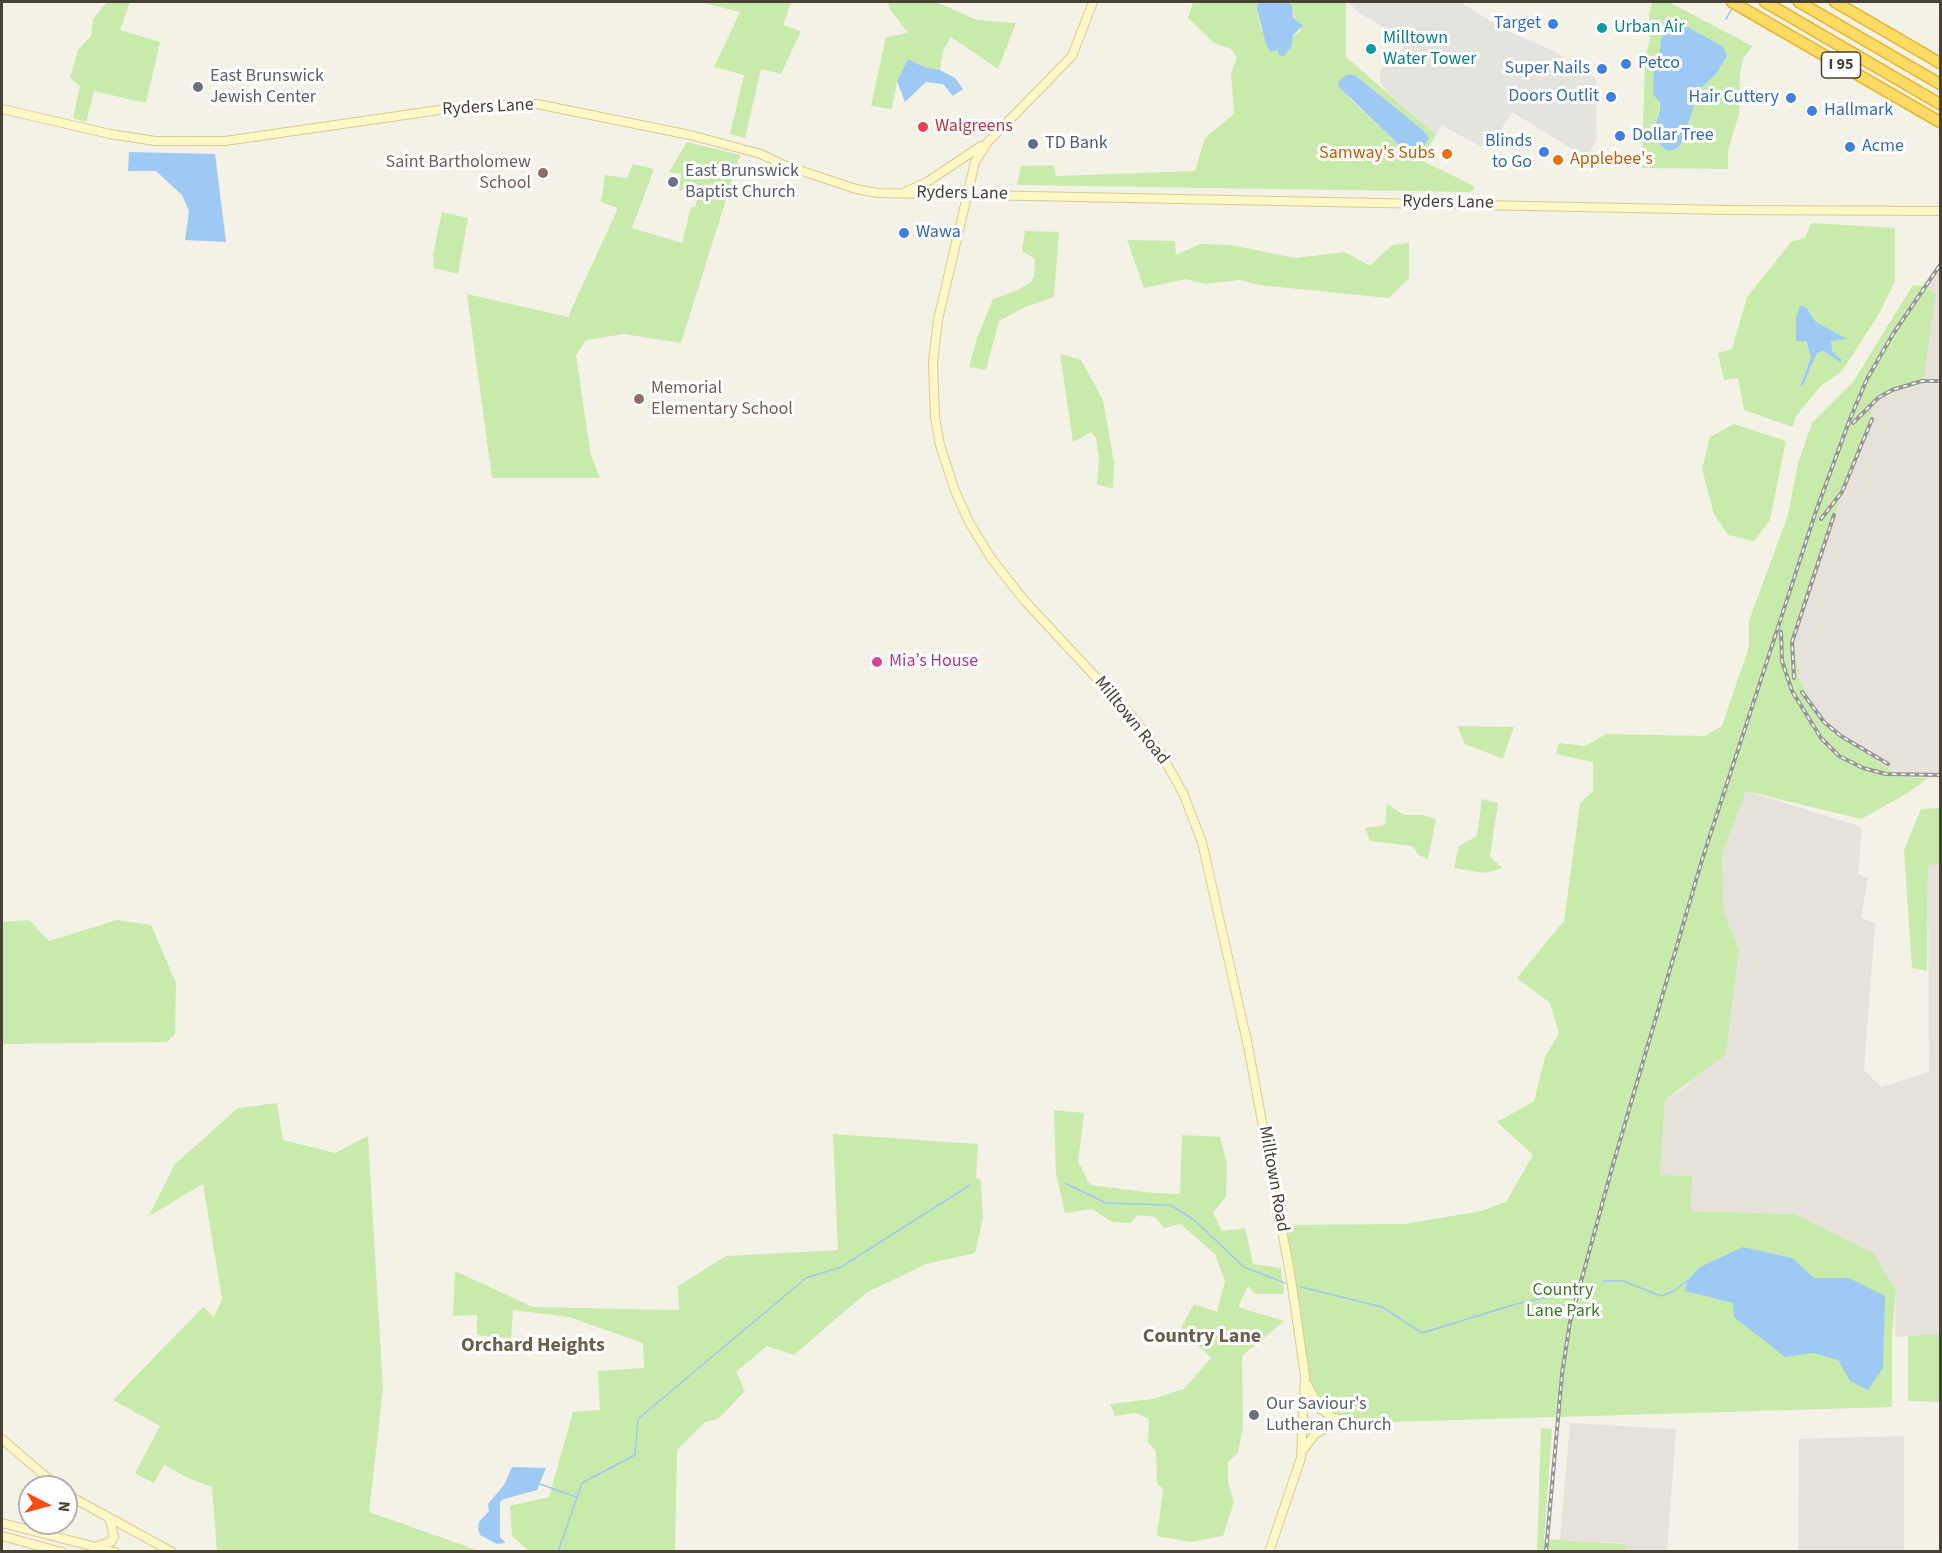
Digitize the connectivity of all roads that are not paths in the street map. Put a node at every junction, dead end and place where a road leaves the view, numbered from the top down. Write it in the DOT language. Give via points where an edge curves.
graph roads {
  1 [pos="1093,2"];
  2 [pos="1765,2"];
  3 [pos="1799,2"];
  4 [pos="1835,2"];
  5 [pos="1737,4"];
  6 [pos="1941,63"];
  7 [pos="1941,84"];
  8 [pos="1941,104"];
  9 [pos="2,109"];
  10 [pos="1941,122"];
  11 [pos="987,143"];
  12 [pos="903,193"];
  13 [pos="966,195"];
  14 [pos="1941,211"];
  15 [pos="1305,1376"];
  16 [pos="1336,1423"];
  17 [pos="1356,1423"];
  18 [pos="2,1439"];
  19 [pos="1301,1458"];
  20 [pos="44,1475"];
  21 [pos="78,1501"];
  22 [pos="110,1520"];
  23 [pos="2,1523"];
  24 [pos="2,1536"];
  25 [pos="140,1536"];
  26 [pos="95,1546"];
  27 [pos="62,1551"];
  28 [pos="116,1551"];
  29 [pos="153,1551"];
  30 [pos="172,1551"];
  31 [pos="1269,1551"];
  1 -- 11 [label="main road, Milltown Road" via="1072,56"];
  2 -- 8 [label="highway, I 95"];
  3 -- 7 [label="highway, I 95"];
  4 -- 6 [label="highway"];
  5 -- 10 [label="highway, I 95"];
  9 -- 12 [label="main road, Ryders Lane" via="155,141 225,141 426,111 537,104 690,135 856,189"];
  11 -- 12 [label="main road"];
  11 -- 13 [label="main road, Milltown Road" via="975,162"];
  12 -- 13 [label="main road, Ryders Lane"];
  13 -- 14 [label="main road, Ryders Lane"];
  13 -- 15 [label="main road, Milltown Road" via="934,341 934,407 945,461 969,522 991,558 1024,600 1139,725 1169,767 1191,812 1210,870 1239,999"];
  15 -- 17 [label="main road" via="1320,1409 1334,1418"];
  15 -- 19 [label="main road, Milltown Road"];
  16 -- 19 [label="main road" via="1310,1438"];
  18 -- 20 [label="main road"];
  19 -- 31 [label="main road, Milltown Road"];
  21 -- 22 [label="main road"];
  22 -- 25 [label="main road"];
  22 -- 26 [label="main road" via="114,1537 111,1542"];
  23 -- 26 [label="main road"];
  24 -- 27 [label="main road"];
  25 -- 29 [label="main road"];
  25 -- 30 [label="main road"];
  26 -- 28 [label="main road"];
}
